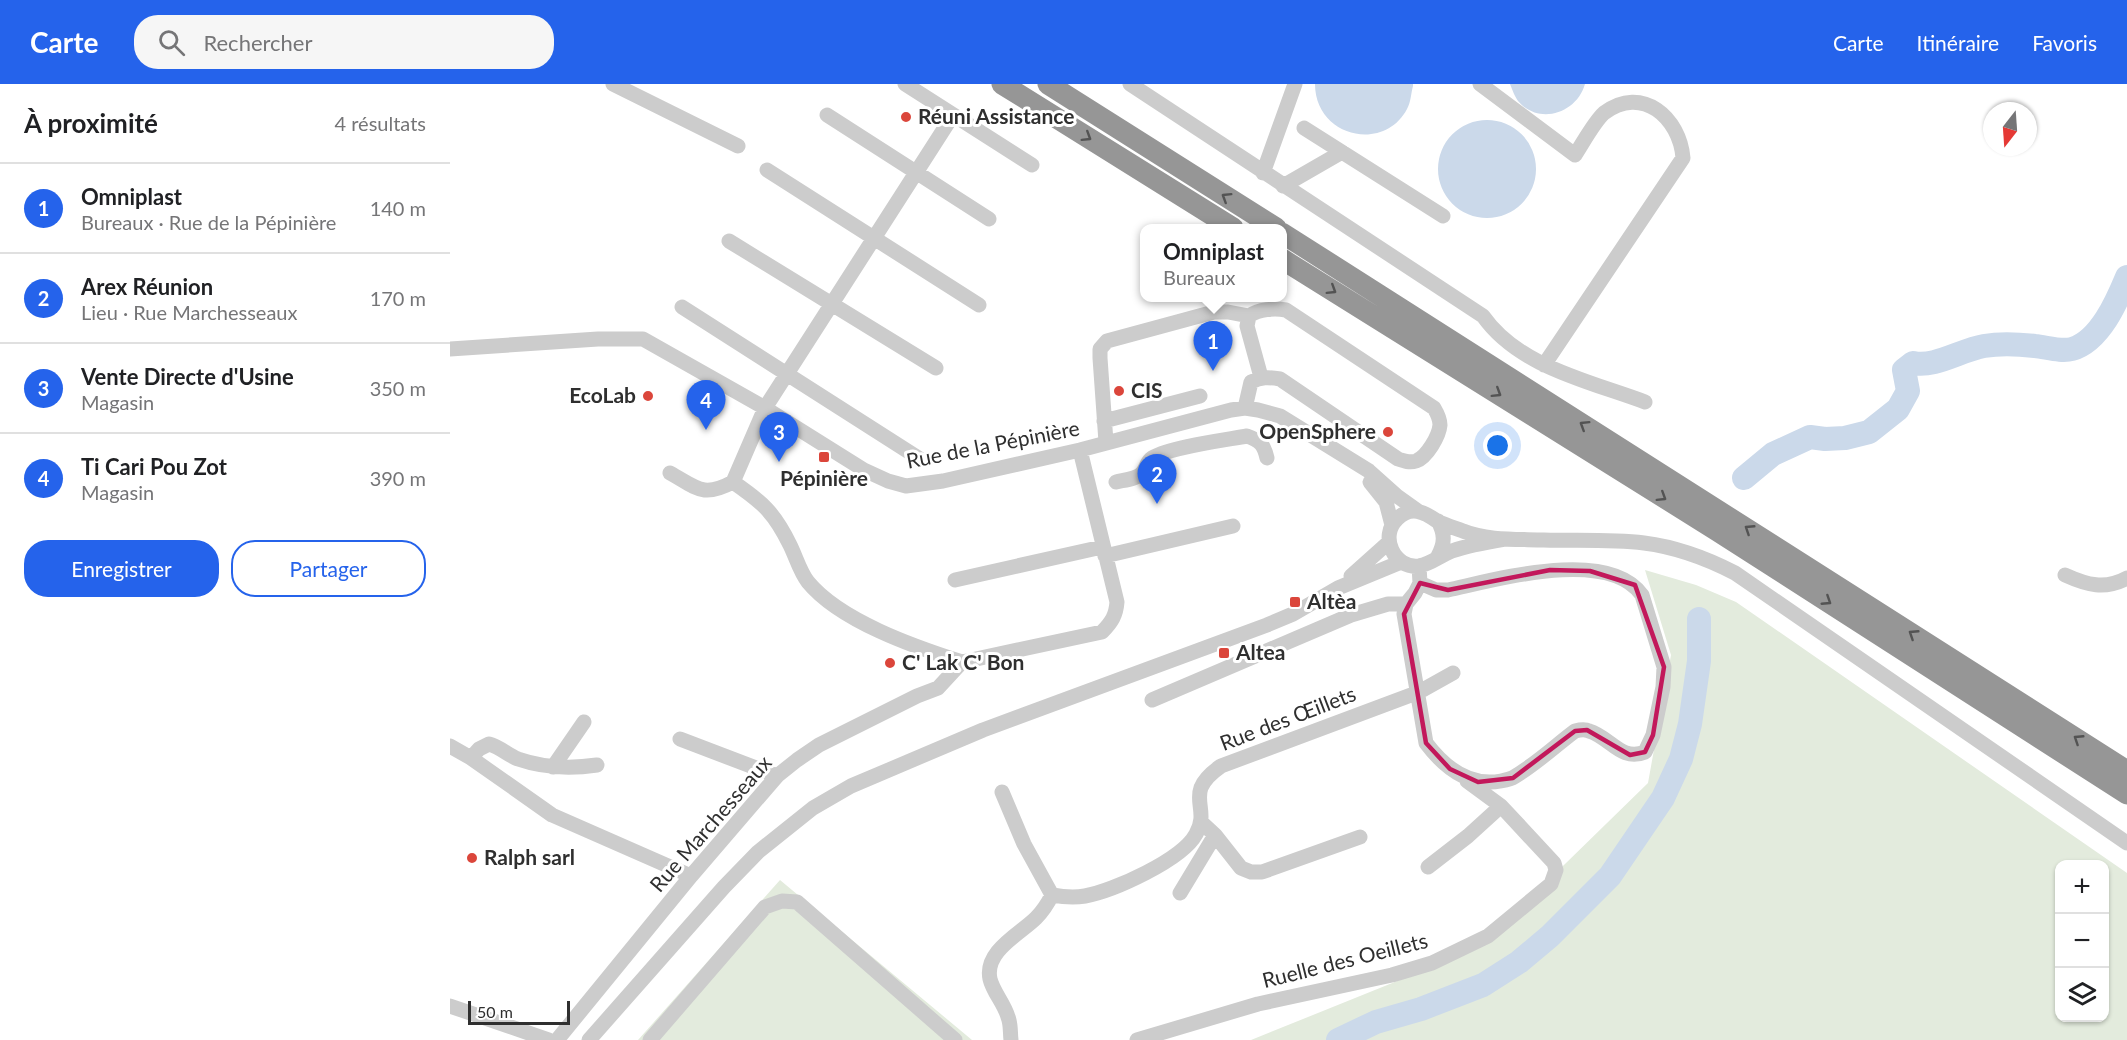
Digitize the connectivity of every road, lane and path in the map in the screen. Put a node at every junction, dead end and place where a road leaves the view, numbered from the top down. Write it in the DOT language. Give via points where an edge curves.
graph roads {
  1 [pos="613,84"];
  2 [pos="905,84"];
  3 [pos="1002,84"];
  4 [pos="1048,84"];
  5 [pos="1130,84"];
  6 [pos="1294,84"];
  7 [pos="1480,84"];
  8 [pos="826,115"];
  9 [pos="953,115"];
  10 [pos="1304,128"];
  11 [pos="738,146"];
  12 [pos="1342,152"];
  13 [pos="1032,165"];
  14 [pos="766,170"];
  15 [pos="917,171"];
  16 [pos="1263,173"];
  17 [pos="1283,186"];
  18 [pos="1443,216"];
  19 [pos="989,219"];
  20 [pos="1227,224"];
  21 [pos="1269,224"];
  22 [pos="1287,236"];
  23 [pos="874,237"];
  24 [pos="729,241"];
  25 [pos="1287,262"];
  26 [pos="832,304"];
  27 [pos="979,305"];
  28 [pos="682,307"];
  29 [pos="1249,316"];
  30 [pos="450,350"];
  31 [pos="1544,365"];
  32 [pos="936,368"];
  33 [pos="786,375"];
  34 [pos="1261,377"];
  35 [pos="1200,396"];
  36 [pos="1644,402"];
  37 [pos="765,408"];
  38 [pos="1245,408"];
  39 [pos="1219,413"];
  40 [pos="1104,421"];
  41 [pos="1170,427"];
  42 [pos="1227,440"];
  43 [pos="1106,442"];
  44 [pos="1080,450"];
  45 [pos="1176,450"];
  46 [pos="1266,458"];
  47 [pos="920,459"];
  48 [pos="1350,460"];
  49 [pos="669,473"];
  50 [pos="733,482"];
  51 [pos="1116,482"];
  52 [pos="1418,511"];
  53 [pos="1438,521"];
  54 [pos="1392,525"];
  55 [pos="1233,526"];
  56 [pos="1505,539"];
  57 [pos="1389,542"];
  58 [pos="1104,551"];
  59 [pos="1438,556"];
  60 [pos="1401,562"];
  61 [pos="1419,566"];
  62 [pos="2065,575"];
  63 [pos="2127,579"];
  64 [pos="955,580"];
  65 [pos="1420,583"];
  66 [pos="1338,588"];
  67 [pos="1406,604"];
  68 [pos="962,662"];
  69 [pos="1453,674"];
  70 [pos="1419,692"];
  71 [pos="1152,700"];
  72 [pos="584,722"];
  73 [pos="680,739"];
  74 [pos="450,746"];
  75 [pos="471,758"];
  76 [pos="597,765"];
  77 [pos="553,767"];
  78 [pos="2127,771"];
  79 [pos="1457,773"];
  80 [pos="777,776"];
  81 [pos="1002,792"];
  82 [pos="2127,795"];
  83 [pos="1500,806"];
  84 [pos="1201,822"];
  85 [pos="1215,835"];
  86 [pos="1360,837"];
  87 [pos="2127,843"];
  88 [pos="1428,867"];
  89 [pos="692,876"];
  90 [pos="1180,893"];
  91 [pos="1052,895"];
  92 [pos="450,1006"];
  93 [pos="549,1040"];
  94 [pos="557,1040"];
  95 [pos="589,1040"];
  96 [pos="651,1040"];
  97 [pos="955,1040"];
  98 [pos="1011,1040"];
  99 [pos="1137,1040"];
  1 -- 11 [label="street"];
  2 -- 9 [label="street"];
  3 -- 20 [label="highway, one-way"];
  21 -- 4 [label="highway, one-way"];
  5 -- 16 [label="street"];
  6 -- 16 [label="street"];
  7 -- 31 [label="street" via="1575,155 1603,114 1632,100 1668,117 1683,146 1683,159"];
  8 -- 15 [label="street"];
  9 -- 13 [label="street"];
  9 -- 15 [label="street"];
  10 -- 12 [label="street"];
  12 -- 17 [label="street"];
  12 -- 18 [label="street"];
  14 -- 23 [label="street"];
  15 -- 19 [label="street"];
  15 -- 23 [label="street"];
  16 -- 17 [label="street"];
  17 -- 31 [label="street" via="1483,316 1511,346"];
  78 -- 22 [label="highway, one-way"];
  23 -- 26 [label="street"];
  23 -- 27 [label="street"];
  24 -- 26 [label="street"];
  25 -- 82 [label="highway, one-way" via="1716,530"];
  26 -- 32 [label="street"];
  26 -- 33 [label="street"];
  28 -- 33 [label="street"];
  29 -- 34 [label="street" via="1247,326"];
  29 -- 34 [label="street" via="1278,309 1295,315 1434,408 1440,425 1423,457 1407,462 1280,379"];
  29 -- 40 [label="street" via="1214,312 1107,341 1100,349"];
  30 -- 37 [label="street, Rue de la Pépinière" via="643,339"];
  31 -- 36 [label="street"];
  33 -- 37 [label="street"];
  33 -- 47 [label="street"];
  34 -- 38 [label="street" via="1251,382"];
  35 -- 40 [label="street"];
  37 -- 44 [label="street, Rue de la Pépinière" via="864,470 906,486"];
  37 -- 50 [label="street"];
  38 -- 39 [label="street, Rue de la Pépinière"];
  38 -- 48 [label="street, Rue de la Pépinière" via="1280,416"];
  39 -- 41 [label="street, Rue de la Pépinière"];
  39 -- 42 [label="street"];
  40 -- 43 [label="street"];
  41 -- 43 [label="street, Rue de la Pépinière"];
  41 -- 45 [label="street"];
  42 -- 45 [label="street"];
  42 -- 46 [label="street" via="1247,436 1257,440 1264,446"];
  43 -- 44 [label="street, Rue de la Pépinière"];
  44 -- 58 [label="street"];
  45 -- 51 [label="street" via="1150,459 1139,476"];
  48 -- 52 [label="street, Rue de la Pépinière"];
  48 -- 54 [label="street" via="1386,502"];
  49 -- 50 [label="street" via="706,492"];
  50 -- 68 [label="street" via="770,510 807,581 826,599 849,615 915,646"];
  52 -- 53 [label="street" via="1429,513"];
  52 -- 54 [label="street" via="1402,514"];
  53 -- 56 [label="street" via="1465,532"];
  53 -- 59 [label="street" via="1444,539"];
  54 -- 57 [label="street"];
  55 -- 58 [label="street"];
  56 -- 59 [label="street" via="1464,546"];
  56 -- 87 [label="street" via="1644,543 1705,558 1734,573"];
  57 -- 60 [label="street"];
  57 -- 66 [label="street"];
  58 -- 64 [label="street"];
  58 -- 68 [label="street" via="1117,602 1112,622 1102,632"];
  59 -- 61 [label="street"];
  60 -- 61 [label="street"];
  60 -- 66 [label="street"];
  61 -- 65 [label="street"];
  62 -- 63 [label="street" via="2099,586"];
  65 -- 67 [label="street"];
  65 -- 79 [label="street, Ruelle des Oeillets" via="1448,590 1550,570 1590,571 1622,579 1635,585 1642,595 1664,667 1655,726 1645,752 1630,755 1602,736 1587,730 1575,731 1513,778 1478,782"];
  66 -- 95 [label="street" via="1267,625 983,730 851,786 813,808 758,852 724,887"];
  67 -- 70 [label="street, Ruelle des Oeillets" via="1404,614"];
  67 -- 71 [label="street" via="1388,603 1351,615"];
  68 -- 80 [label="street, Rue Marchesseaux" via="938,688 819,745"];
  69 -- 70 [label="street, Rue des Œillets"];
  70 -- 79 [label="street, Ruelle des Oeillets" via="1426,743 1438,760"];
  70 -- 84 [label="street, Rue des Œillets" via="1221,766 1200,787"];
  72 -- 77 [label="street"];
  73 -- 80 [label="street"];
  74 -- 75 [label="street"];
  75 -- 77 [label="street" via="489,744 519,759"];
  75 -- 89 [label="street" via="552,815"];
  76 -- 77 [label="street"];
  79 -- 83 [label="street, Ruelle des Oeillets"];
  80 -- 89 [label="street, Rue Marchesseaux"];
  81 -- 91 [label="street"];
  83 -- 88 [label="street"];
  83 -- 99 [label="street, Ruelle des Oeillets" via="1554,863 1556,870 1551,884 1488,936 1432,963 1392,975 1257,1004"];
  84 -- 85 [label="street"];
  84 -- 91 [label="street" via="1196,835 1179,854 1161,866 1096,893"];
  85 -- 86 [label="street" via="1241,868 1251,872 1262,872"];
  85 -- 90 [label="street"];
  89 -- 94 [label="street, Rue Marchesseaux"];
  91 -- 98 [label="street" via="1036,918 1000,949 990,966 992,986 1008,1016"];
  92 -- 93 [label="street"];
  96 -- 97 [label="street" via="765,907 783,901 797,902"];
}
